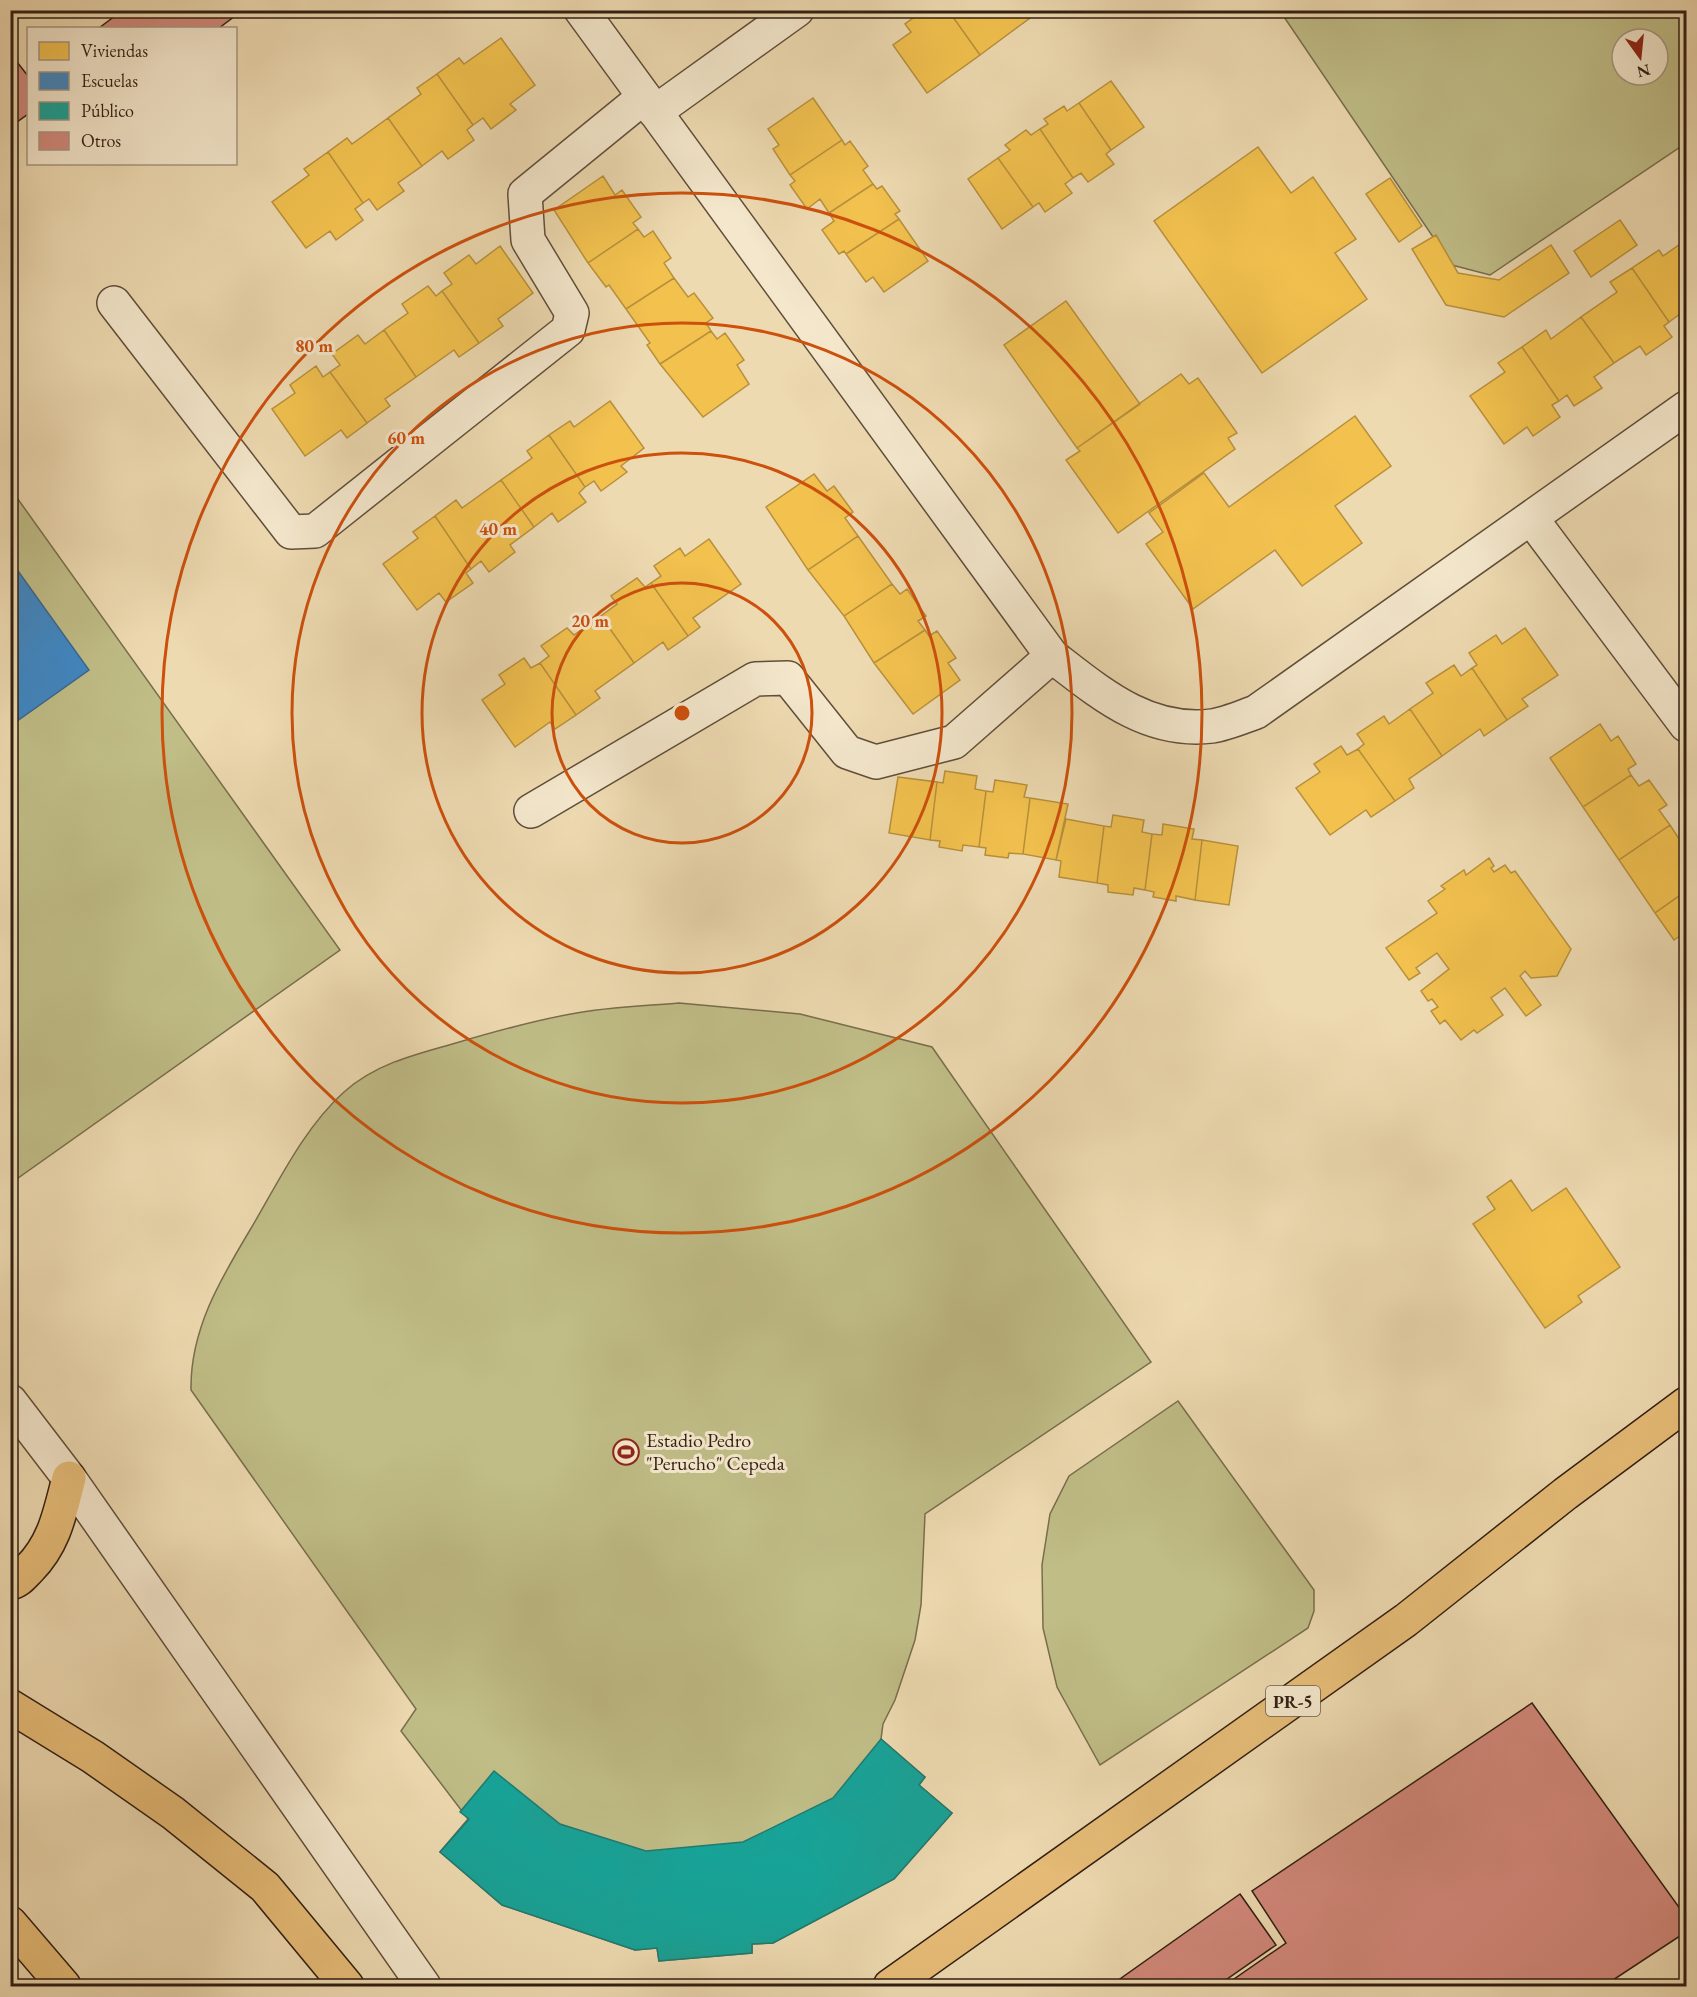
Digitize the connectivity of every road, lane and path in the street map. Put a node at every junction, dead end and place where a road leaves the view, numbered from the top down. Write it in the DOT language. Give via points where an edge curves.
graph roads {
  1 [pos="581,10"];
  2 [pos="797,10"];
  3 [pos="649,105"];
  4 [pos="114,303"];
  5 [pos="1686,408"];
  6 [pos="1531,518"];
  7 [pos="1052,656"];
  8 [pos="1686,725"];
  9 [pos="531,811"];
  10 [pos="10,1401"];
  11 [pos="1686,1404"];
  12 [pos="69,1478"];
  13 [pos="10,1583"];
  14 [pos="10,1707"];
  15 [pos="10,1923"];
  16 [pos="64,1986"];
  17 [pos="348,1986"];
  18 [pos="424,1986"];
  19 [pos="890,1986"];
  1 -- 3 [label="street"];
  2 -- 3 [label="street"];
  3 -- 4 [label="street" via="525,194 528,240 572,313 568,330 315,531 291,532"];
  3 -- 7 [label="street"];
  5 -- 6 [label="street"];
  6 -- 7 [label="street" via="1256,712 1212,726 1173,726 1136,716"];
  6 -- 8 [label="street"];
  7 -- 9 [label="street" via="954,742 876,762 847,752 788,678 754,679"];
  10 -- 12 [label="street"];
  11 -- 19 [label="main road, PR-5" via="1406,1620"];
  12 -- 13 [label="main road" via="55,1532 41,1557"];
  12 -- 18 [label="street"];
  14 -- 17 [label="main road" via="93,1757 173,1813 265,1887"];
  15 -- 16 [label="main road"];
}
